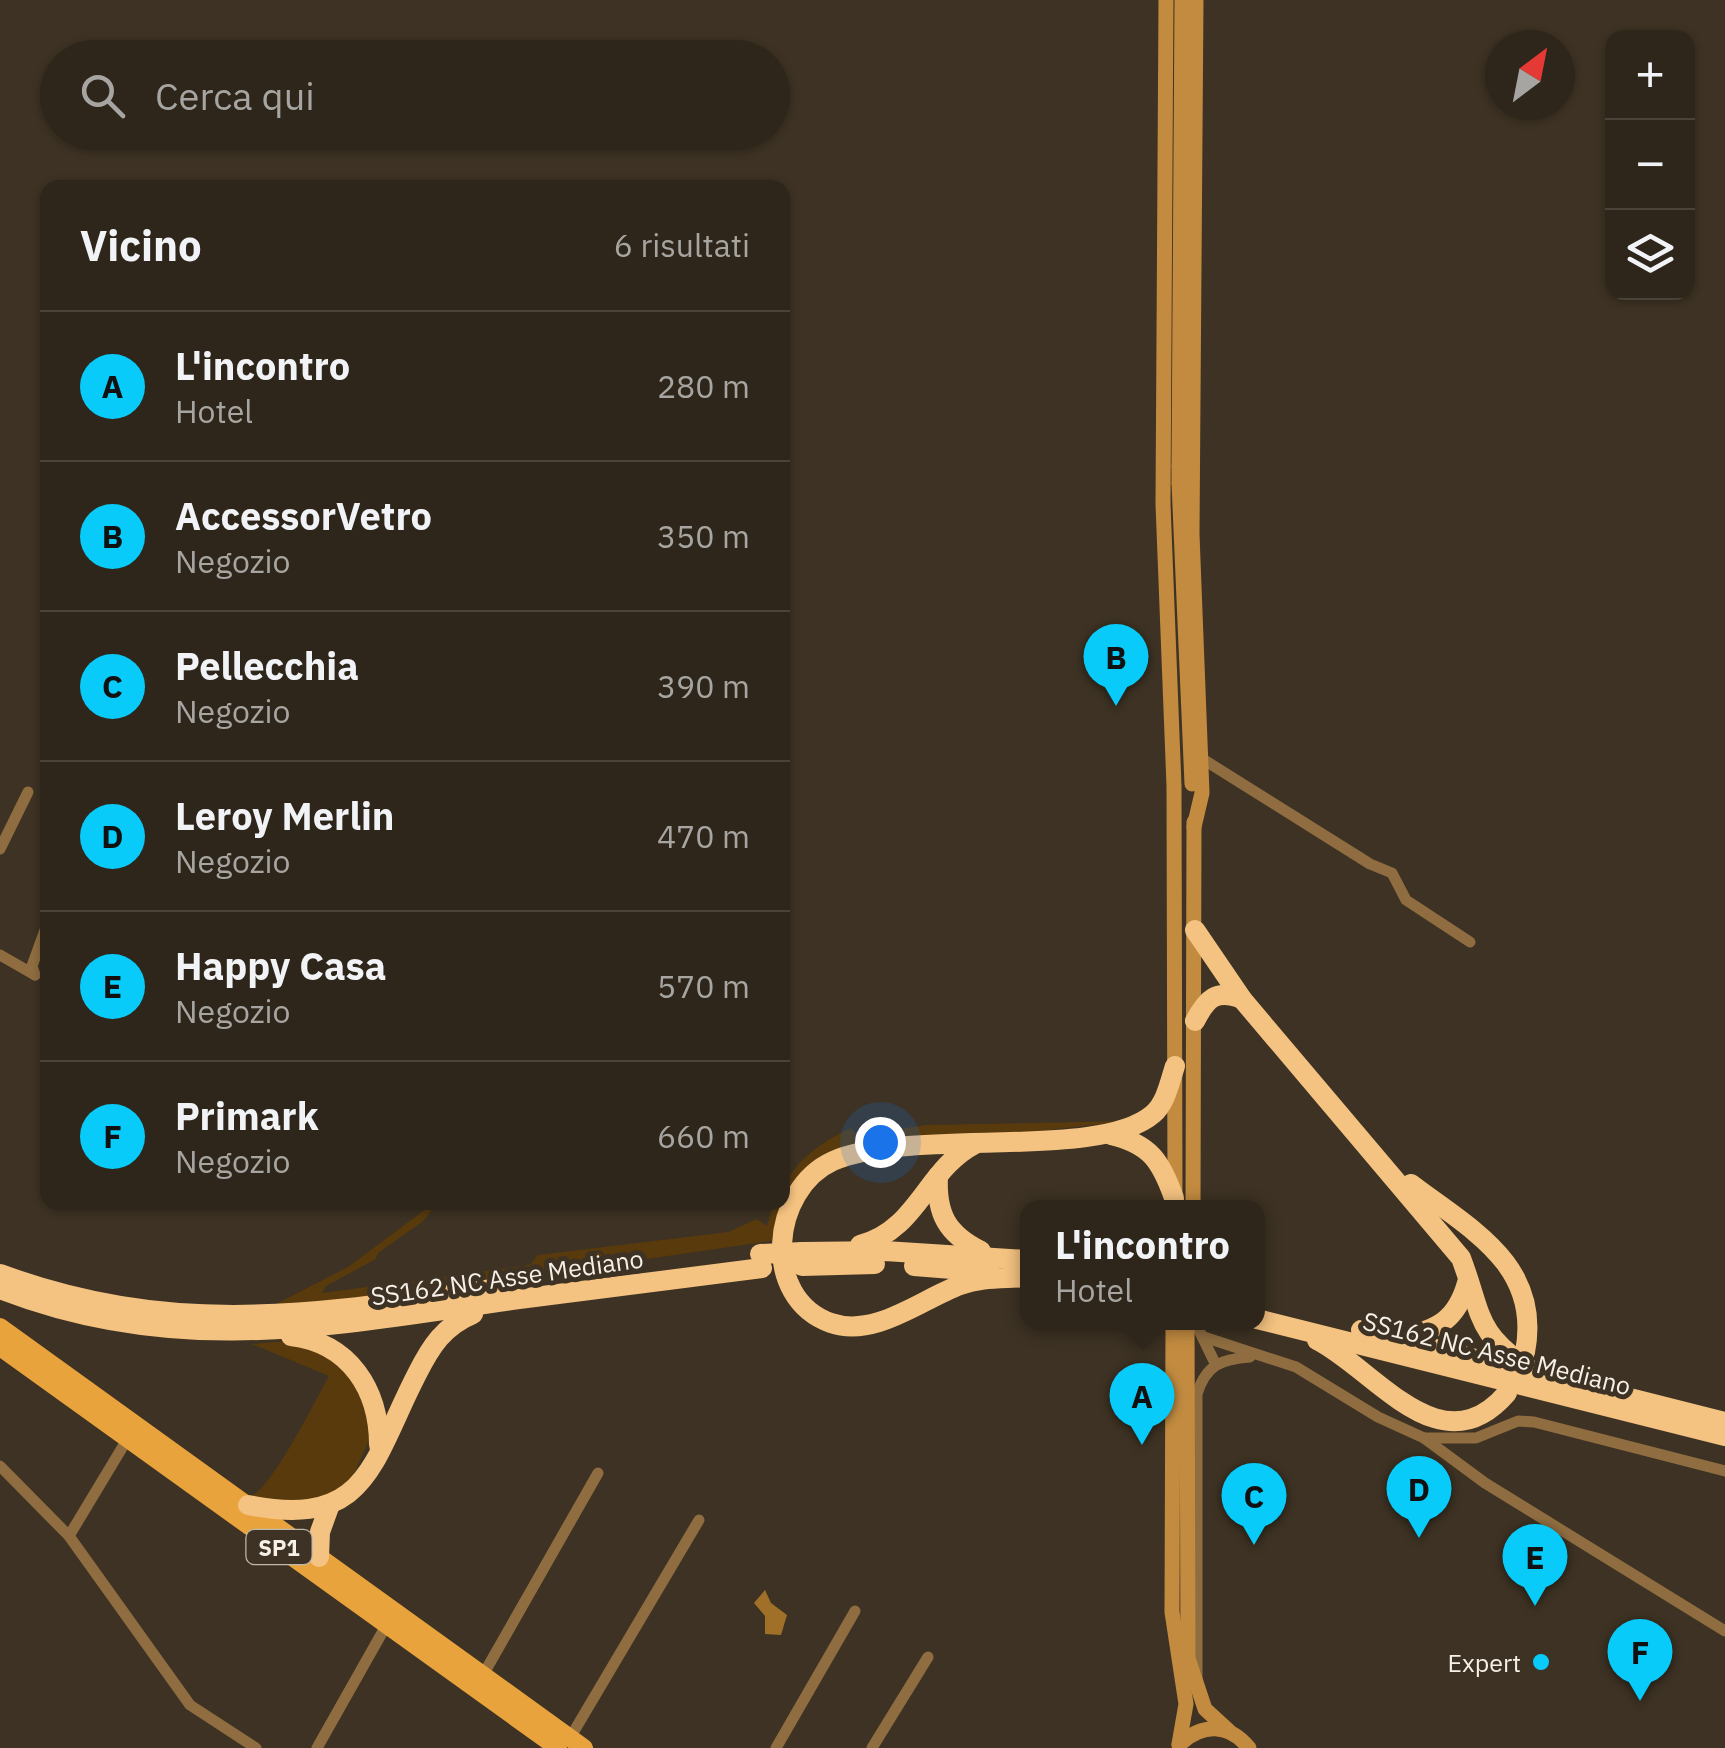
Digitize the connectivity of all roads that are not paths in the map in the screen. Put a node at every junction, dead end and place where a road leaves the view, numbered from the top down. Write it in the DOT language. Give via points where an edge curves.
graph roads {
  1 [pos="1166,0"];
  2 [pos="1182,0"];
  3 [pos="1196,0"];
  4 [pos="1186,481"];
  5 [pos="1163,490"];
  6 [pos="1201,758"];
  7 [pos="28,792"];
  8 [pos="1194,827"];
  9 [pos="0,849"];
  10 [pos="1195,930"];
  11 [pos="1470,942"];
  12 [pos="40,944"];
  13 [pos="0,955"];
  14 [pos="1242,999"];
  15 [pos="1195,1021"];
  16 [pos="1175,1066"];
  17 [pos="1104,1133"];
  18 [pos="976,1144"];
  19 [pos="1385,1164"];
  20 [pos="938,1176"];
  21 [pos="1178,1200"];
  22 [pos="1180,1200"];
  23 [pos="1180,1200"];
  24 [pos="790,1207"];
  25 [pos="789,1210"];
  26 [pos="837,1250"];
  27 [pos="992,1257"];
  28 [pos="802,1259"];
  29 [pos="1020,1259"];
  30 [pos="761,1261"];
  31 [pos="0,1274"];
  32 [pos="1020,1275"];
  33 [pos="1020,1277"];
  34 [pos="1467,1283"];
  35 [pos="0,1289"];
  36 [pos="518,1299"];
  37 [pos="1265,1307"];
  38 [pos="1265,1320"];
  39 [pos="262,1325"];
  40 [pos="1289,1325"];
  41 [pos="0,1327"];
  42 [pos="1174,1330"];
  43 [pos="1188,1330"];
  44 [pos="1201,1330"];
  45 [pos="1204,1336"];
  46 [pos="1396,1338"];
  47 [pos="0,1346"];
  48 [pos="1258,1356"];
  49 [pos="1528,1361"];
  50 [pos="1215,1362"];
  51 [pos="1507,1393"];
  52 [pos="1725,1422"];
  53 [pos="1725,1436"];
  54 [pos="128,1438"];
  55 [pos="1424,1438"];
  56 [pos="379,1447"];
  57 [pos="0,1466"];
  58 [pos="1725,1471"];
  59 [pos="598,1473"];
  60 [pos="248,1505"];
  61 [pos="330,1507"];
  62 [pos="700,1520"];
  63 [pos="68,1536"];
  64 [pos="319,1557"];
  65 [pos="855,1610"];
  66 [pos="387,1624"];
  67 [pos="1725,1631"];
  68 [pos="928,1657"];
  69 [pos="482,1675"];
  70 [pos="1196,1687"];
  71 [pos="1229,1731"];
  72 [pos="570,1745"];
  73 [pos="1178,1746"];
  74 [pos="256,1748"];
  75 [pos="317,1748"];
  76 [pos="776,1748"];
  77 [pos="872,1748"];
  78 [pos="1249,1748"];
  1 -- 5 [label="main road"];
  2 -- 4 [label="main road, bridge" via="1179,466"];
  3 -- 4 [label="main road"];
  4 -- 5 [label="main road" via="1175,475"];
  4 -- 6 [label="main road"];
  4 -- 8 [label="main road"];
  5 -- 16 [label="main road" via="1174,766"];
  6 -- 8 [label="main road"];
  6 -- 11 [label="street" via="1392,873 1406,900"];
  7 -- 9 [label="street"];
  8 -- 10 [label="main road"];
  10 -- 14 [label="highway"];
  10 -- 15 [label="main road"];
  12 -- 13 [label="street" via="35,975"];
  14 -- 15 [label="highway" via="1218,993"];
  14 -- 19 [label="highway"];
  15 -- 23 [label="main road"];
  16 -- 17 [label="highway" via="1157,1111 1140,1124"];
  16 -- 22 [label="main road"];
  17 -- 18 [label="highway"];
  17 -- 21 [label="highway" via="1146,1147"];
  18 -- 20 [label="highway"];
  18 -- 24 [label="highway" via="883,1148 817,1168"];
  19 -- 34 [label="highway" via="1461,1258"];
  19 -- 49 [label="highway" via="1508,1265 1523,1288"];
  20 -- 26 [label="highway" via="900,1226"];
  20 -- 27 [label="highway" via="937,1200 951,1233"];
  25 -- 33 [label="highway" via="786,1282 803,1307 833,1323 871,1325 962,1284"];
  26 -- 27 [label="highway, SS162 NC Asse Mediano"];
  26 -- 28 [label="highway, SS162 NC Asse Mediano"];
  27 -- 29 [label="highway, SS162 NC Asse Mediano"];
  28 -- 30 [label="highway, SS162 NC Asse Mediano"];
  28 -- 32 [label="highway, SS162 NC Asse Mediano"];
  30 -- 36 [label="highway, SS162 NC Asse Mediano"];
  30 -- 39 [label="highway, SS162 NC Asse Mediano"];
  31 -- 39 [label="highway, SS162 NC Asse Mediano" via="132,1309"];
  34 -- 46 [label="highway" via="1446,1322"];
  34 -- 49 [label="highway" via="1495,1344"];
  35 -- 39 [label="highway, SS162 NC Asse Mediano" via="78,1316 174,1332"];
  36 -- 39 [label="highway, SS162 NC Asse Mediano" via="350,1326"];
  36 -- 56 [label="highway" via="470,1314 439,1335"];
  37 -- 46 [label="highway, SS162 NC Asse Mediano"];
  38 -- 40 [label="highway, SS162 NC Asse Mediano"];
  39 -- 56 [label="highway" via="326,1345 353,1364 369,1387"];
  40 -- 51 [label="highway" via="1330,1346 1430,1419 1482,1414"];
  40 -- 53 [label="highway, SS162 NC Asse Mediano"];
  41 -- 60 [label="main road, SP1"];
  42 -- 73 [label="main road" via="1172,1612 1186,1704"];
  43 -- 70 [label="main road" via="1186,1626"];
  44 -- 45 [label="street"];
  45 -- 48 [label="street"];
  45 -- 50 [label="street"];
  46 -- 49 [label="highway, SS162 NC Asse Mediano"];
  47 -- 54 [label="main road, SP1"];
  48 -- 50 [label="street"];
  48 -- 55 [label="street" via="1296,1367"];
  49 -- 52 [label="highway, SS162 NC Asse Mediano"];
  50 -- 70 [label="street" via="1197,1394"];
  54 -- 63 [label="street"];
  54 -- 66 [label="main road, SP1"];
  55 -- 58 [label="street" via="1476,1438 1518,1421 1534,1422"];
  55 -- 67 [label="street"];
  56 -- 61 [label="highway" via="364,1478"];
  57 -- 63 [label="street"];
  59 -- 69 [label="street"];
  60 -- 61 [label="highway" via="290,1514"];
  60 -- 64 [label="main road, SP1"];
  61 -- 64 [label="highway"];
  62 -- 72 [label="street"];
  63 -- 74 [label="street" via="190,1705"];
  64 -- 69 [label="main road, SP1"];
  65 -- 76 [label="street"];
  66 -- 72 [label="main road, SP1"];
  66 -- 75 [label="street"];
  68 -- 77 [label="street"];
  69 -- 72 [label="main road, SP1"];
  70 -- 71 [label="main road" via="1205,1709"];
  71 -- 73 [label="main road" via="1202,1729"];
  71 -- 78 [label="main road"];
}
